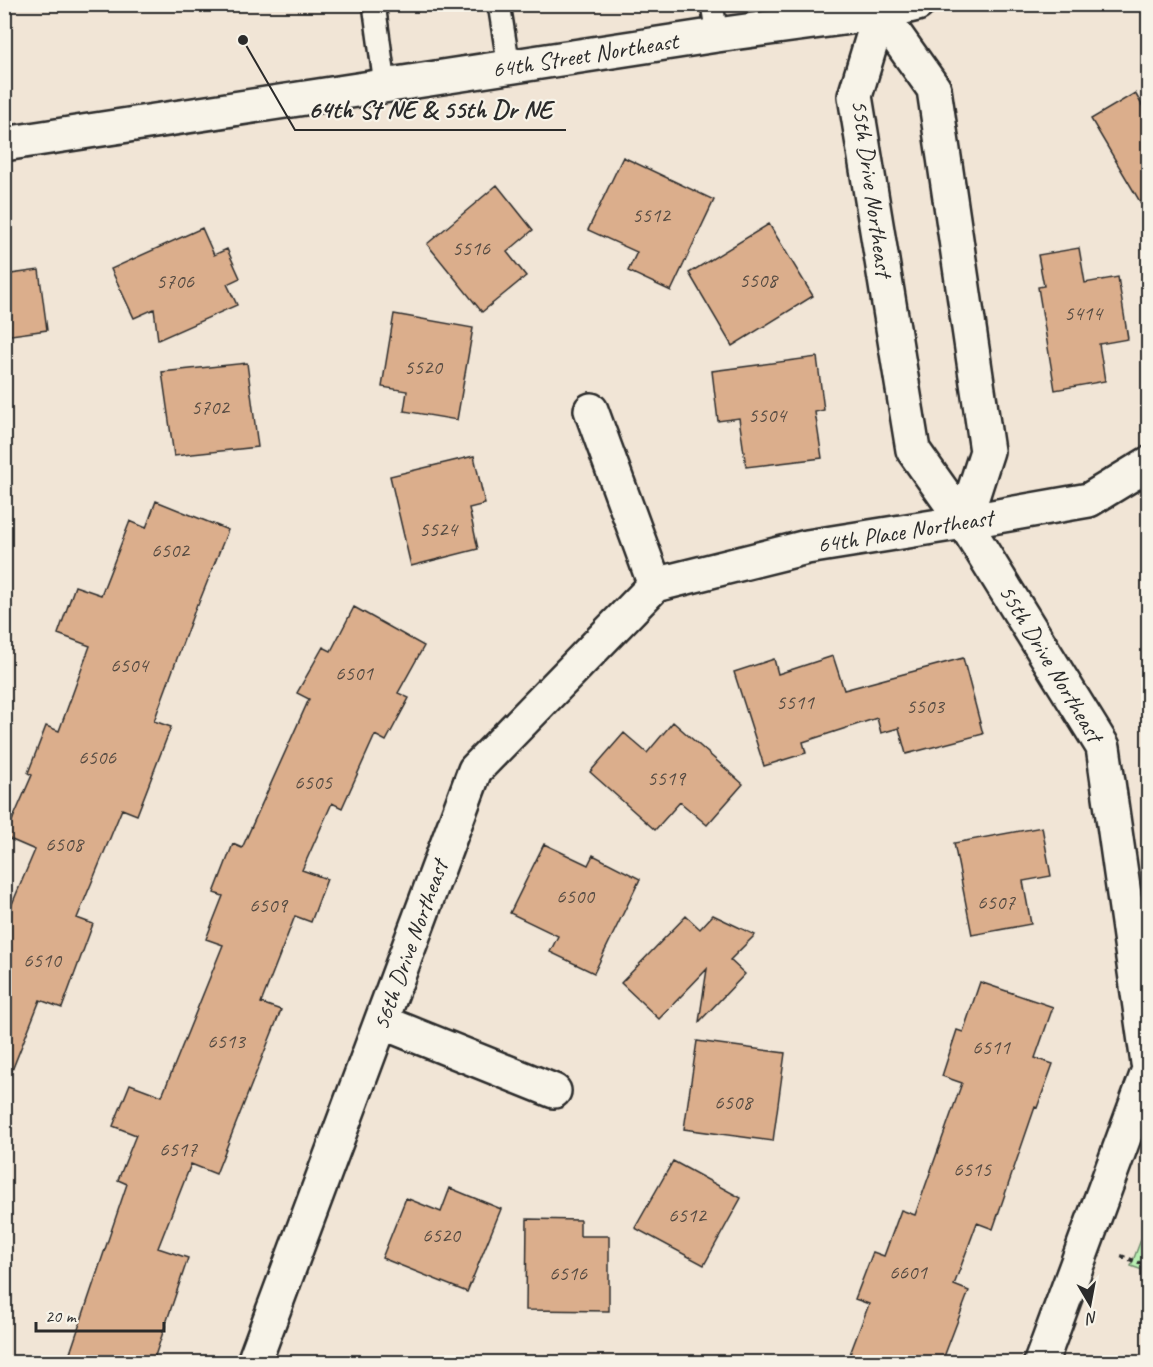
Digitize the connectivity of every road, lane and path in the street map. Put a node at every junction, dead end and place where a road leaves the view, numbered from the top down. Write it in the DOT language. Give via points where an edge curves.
graph roads {
  1 [pos="374,4"];
  2 [pos="499,4"];
  3 [pos="917,4"];
  4 [pos="880,13"];
  5 [pos="715,20"];
  6 [pos="509,67"];
  7 [pos="386,85"];
  8 [pos="4,144"];
  9 [pos="591,410"];
  10 [pos="1149,464"];
  11 [pos="964,522"];
  12 [pos="655,585"];
  13 [pos="382,1022"];
  14 [pos="1149,1063"];
  15 [pos="1149,1072"];
  16 [pos="554,1091"];
  17 [pos="254,1362"];
  18 [pos="1041,1362"];
  1 -- 7 [label="lane"];
  2 -- 6 [label="lane"];
  3 -- 4 [label="street, 64th Street Northeast"];
  4 -- 5 [label="street, 64th Street Northeast"];
  4 -- 11 [label="street, 55th Drive Northeast" via="855,96 913,450"];
  4 -- 11 [label="street" via="934,89 987,451"];
  5 -- 6 [label="street, 64th Street Northeast"];
  6 -- 7 [label="street, 64th Street Northeast"];
  7 -- 8 [label="street, 64th Street Northeast"];
  9 -- 12 [label="street"];
  10 -- 11 [label="street, 64th Place Northeast" via="1089,500"];
  11 -- 12 [label="street, 64th Place Northeast" via="807,547"];
  11 -- 14 [label="street, 55th Drive Northeast" via="1103,747"];
  12 -- 13 [label="street, 56th Drive Northeast" via="475,770"];
  13 -- 16 [label="street"];
  13 -- 17 [label="street, 56th Drive Northeast"];
  15 -- 18 [label="street"];
}
